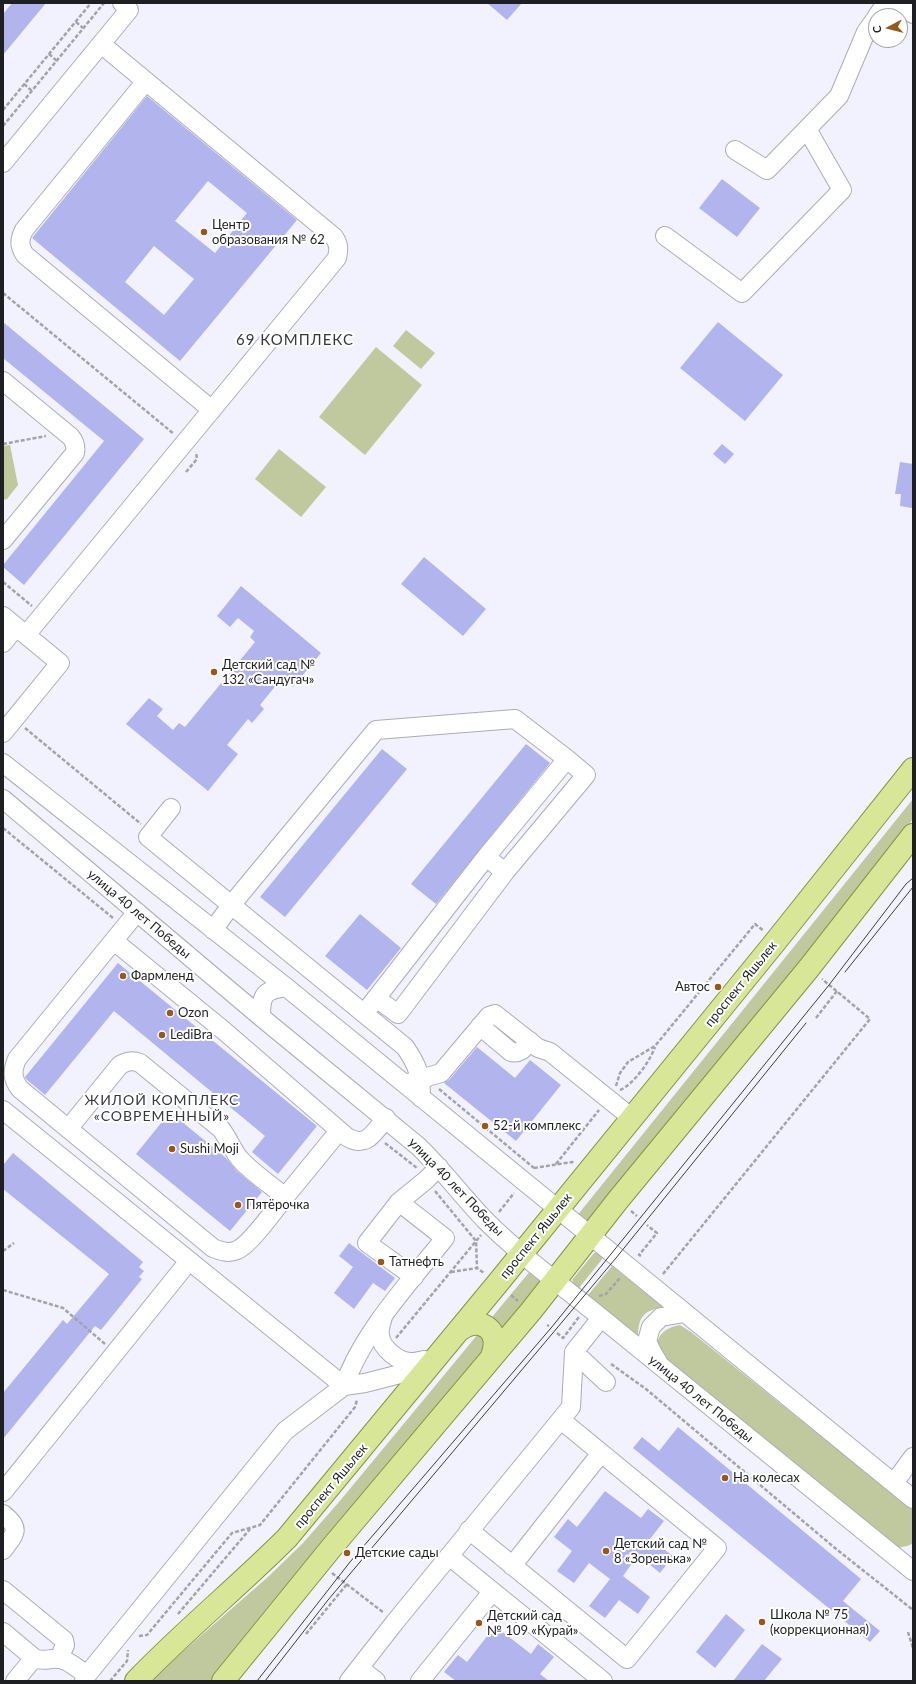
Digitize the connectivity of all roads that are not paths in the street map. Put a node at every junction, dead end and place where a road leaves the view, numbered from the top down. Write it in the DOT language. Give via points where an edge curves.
graph roads {
  1 [pos="122,3"];
  2 [pos="900,3"];
  3 [pos="913,14"];
  4 [pos="868,29"];
  5 [pos="101,44"];
  6 [pos="146,81"];
  7 [pos="807,129"];
  8 [pos="735,150"];
  9 [pos="3,163"];
  10 [pos="665,236"];
  11 [pos="3,381"];
  12 [pos="212,410"];
  13 [pos="3,540"];
  14 [pos="15,626"];
  15 [pos="3,643"];
  16 [pos="5,725"];
  17 [pos="567,759"];
  18 [pos="3,763"];
  19 [pos="913,770"];
  20 [pos="3,800"];
  21 [pos="171,808"];
  22 [pos="913,835"];
  23 [pos="486,857"];
  24 [pos="505,872"];
  25 [pos="232,904"];
  26 [pos="137,912"];
  27 [pos="213,930"];
  28 [pos="119,934"];
  29 [pos="286,987"];
  30 [pos="376,998"];
  31 [pos="364,1013"];
  32 [pos="261,1017"];
  33 [pos="421,1090"];
  34 [pos="3,1110"];
  35 [pos="386,1118"];
  36 [pos="632,1118"];
  37 [pos="68,1129"];
  38 [pos="339,1131"];
  39 [pos="439,1166"];
  40 [pos="285,1197"];
  41 [pos="399,1202"];
  42 [pos="557,1209"];
  43 [pos="590,1235"];
  44 [pos="522,1254"];
  45 [pos="189,1261"];
  46 [pos="414,1277"];
  47 [pos="554,1281"];
  48 [pos="684,1313"];
  49 [pos="383,1314"];
  50 [pos="601,1318"];
  51 [pos="460,1329"];
  52 [pos="574,1352"];
  53 [pos="492,1356"];
  54 [pos="437,1357"];
  55 [pos="662,1368"];
  56 [pos="606,1382"];
  57 [pos="344,1386"];
  58 [pos="561,1420"];
  59 [pos="601,1453"];
  60 [pos="913,1457"];
  61 [pos="894,1483"];
  62 [pos="3,1492"];
  63 [pos="913,1499"];
  64 [pos="3,1514"];
  65 [pos="469,1530"];
  66 [pos="3,1550"];
  67 [pos="892,1554"];
  68 [pos="448,1556"];
  69 [pos="913,1559"];
  70 [pos="512,1566"];
  71 [pos="913,1571"];
  72 [pos="3,1590"];
  73 [pos="492,1592"];
  74 [pos="3,1632"];
  75 [pos="34,1658"];
  76 [pos="59,1659"];
  77 [pos="135,1671"];
  78 [pos="354,1674"];
  79 [pos="86,1678"];
  80 [pos="15,1681"];
  81 [pos="223,1681"];
  82 [pos="376,1681"];
  83 [pos="420,1681"];
  84 [pos="603,1681"];
  1 -- 5 [label="street" via="129,10"];
  2 -- 3 [label="street"];
  4 -- 7 [label="street" via="839,96"];
  5 -- 6 [label="street"];
  5 -- 9 [label="street"];
  6 -- 12 [label="street" via="24,230 20,242 21,250"];
  6 -- 12 [label="street" via="334,237 339,247 337,258"];
  7 -- 8 [label="street" via="767,170"];
  7 -- 10 [label="street" via="842,190 742,293"];
  11 -- 13 [label="street" via="74,441 74,453"];
  12 -- 14 [label="street" via="43,615"];
  14 -- 15 [label="street"];
  14 -- 16 [label="street" via="60,663"];
  17 -- 23 [label="street"];
  17 -- 24 [label="street" via="586,775"];
  17 -- 25 [label="street" via="515,719 376,730"];
  18 -- 27 [label="street"];
  19 -- 36 [label="main road, проспект Яшьлек"];
  20 -- 26 [label="street, улица 40 лет Победы"];
  21 -- 25 [label="street" via="148,836"];
  22 -- 43 [label="main road"];
  23 -- 24 [label="street"];
  23 -- 30 [label="street"];
  24 -- 30 [label="street" via="398,1014"];
  25 -- 27 [label="street"];
  25 -- 31 [label="street"];
  26 -- 28 [label="street"];
  26 -- 32 [label="street, улица 40 лет Победы"];
  27 -- 29 [label="street"];
  28 -- 37 [label="street" via="17,1058 13,1068 15,1083 20,1089"];
  28 -- 38 [label="street" via="223,1030"];
  29 -- 32 [label="street" via="272,989 264,996"];
  29 -- 33 [label="street" via="402,1083"];
  30 -- 31 [label="street"];
  31 -- 33 [label="street" via="405,1047 417,1065"];
  32 -- 35 [label="street, улица 40 лет Победы"];
  33 -- 36 [label="street" via="427,1077 443,1071 489,1016 495,1014 538,1048 550,1052"];
  33 -- 42 [label="street"];
  34 -- 45 [label="street"];
  35 -- 38 [label="street" via="367,1140 354,1141"];
  35 -- 39 [label="street, улица 40 лет Победы"];
  36 -- 42 [label="main road, проспект Яшьлек"];
  37 -- 40 [label="street" via="213,1248 224,1252 238,1250 245,1245"];
  37 -- 40 [label="street" via="120,1066 132,1061 140,1063 220,1129 240,1159"];
  38 -- 40 [label="street"];
  39 -- 41 [label="street"];
  39 -- 44 [label="street, улица 40 лет Победы" via="485,1220"];
  41 -- 46 [label="street" via="445,1238"];
  41 -- 46 [label="street" via="367,1243"];
  42 -- 43 [label="street"];
  42 -- 44 [label="main road, проспект Яшьлек"];
  43 -- 47 [label="main road"];
  43 -- 48 [label="street"];
  44 -- 47 [label="street, улица 40 лет Победы"];
  44 -- 51 [label="main road, проспект Яшьлек"];
  45 -- 57 [label="street"];
  45 -- 62 [label="street"];
  46 -- 49 [label="street"];
  47 -- 50 [label="street, улица 40 лет Победы"];
  47 -- 53 [label="main road"];
  48 -- 55 [label="street" via="661,1317 651,1328 648,1341"];
  48 -- 61 [label="street"];
  49 -- 54 [label="street" via="380,1337 387,1349 398,1358 411,1362"];
  49 -- 57 [label="street" via="348,1374"];
  50 -- 52 [label="street"];
  50 -- 55 [label="street, улица 40 лет Победы"];
  51 -- 53 [label="main road" via="474,1323 488,1328 495,1341"];
  51 -- 54 [label="main road, проспект Яшьлек"];
  52 -- 56 [label="street"];
  52 -- 58 [label="street" via="571,1407"];
  53 -- 81 [label="main road"];
  54 -- 57 [label="street" via="400,1374"];
  54 -- 77 [label="main road, проспект Яшьлек" via="287,1538 153,1664"];
  55 -- 67 [label="street, улица 40 лет Победы"];
  57 -- 79 [label="street" via="285,1431"];
  58 -- 59 [label="street"];
  58 -- 65 [label="street"];
  59 -- 70 [label="street"];
  59 -- 70 [label="street" via="717,1548 627,1659"];
  60 -- 61 [label="street"];
  61 -- 63 [label="street"];
  64 -- 66 [label="street" via="13,1521 15,1527 14,1534"];
  65 -- 68 [label="street"];
  65 -- 70 [label="street"];
  67 -- 69 [label="street"];
  67 -- 71 [label="street, улица 40 лет Победы"];
  68 -- 73 [label="street"];
  68 -- 78 [label="street"];
  72 -- 76 [label="street" via="64,1640 64,1651"];
  73 -- 83 [label="street"];
  73 -- 84 [label="street"];
  74 -- 75 [label="street"];
  75 -- 76 [label="street" via="46,1661"];
  75 -- 80 [label="street"];
  76 -- 79 [label="street"];
  78 -- 82 [label="street"];
}
